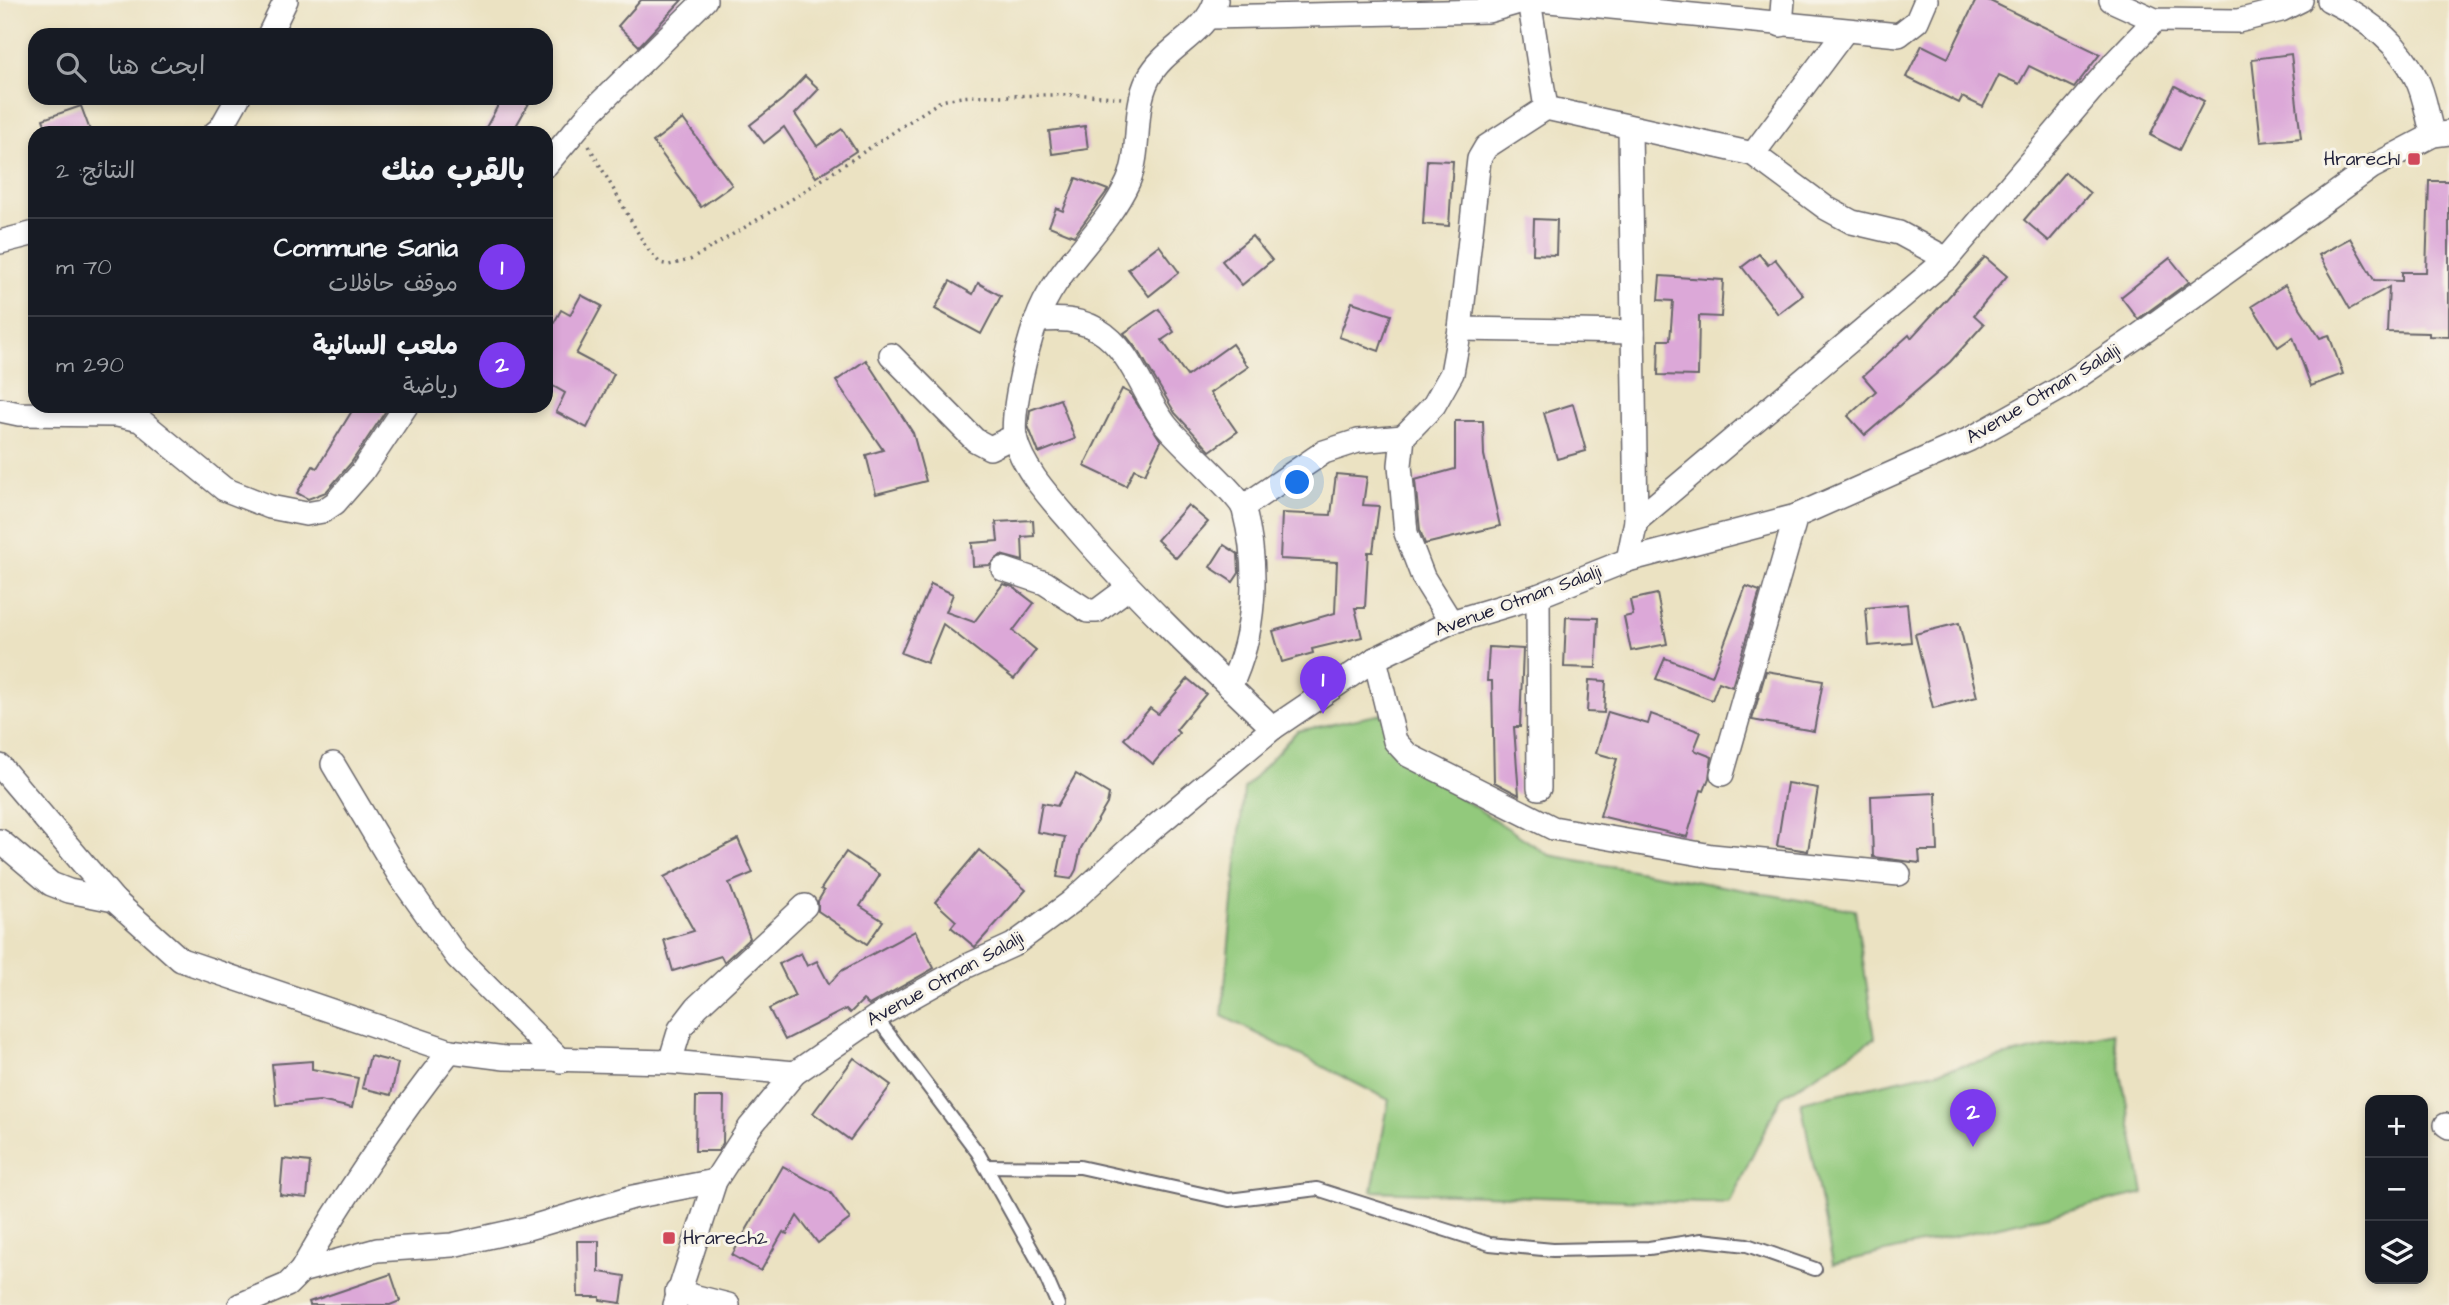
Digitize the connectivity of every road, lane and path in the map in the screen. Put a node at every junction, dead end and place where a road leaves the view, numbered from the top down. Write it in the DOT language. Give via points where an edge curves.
graph roads {
  1 [pos="286,0"];
  2 [pos="705,0"];
  3 [pos="1528,0"];
  4 [pos="1539,0"];
  5 [pos="1783,0"];
  6 [pos="1926,0"];
  7 [pos="2111,0"];
  8 [pos="2301,0"];
  9 [pos="2329,0"];
  10 [pos="1213,9"];
  11 [pos="2155,20"];
  12 [pos="1781,24"];
  13 [pos="272,28"];
  14 [pos="1845,32"];
  15 [pos="1141,100"];
  16 [pos="234,105"];
  17 [pos="1546,108"];
  18 [pos="222,126"];
  19 [pos="578,127"];
  20 [pos="1630,129"];
  21 [pos="2441,134"];
  22 [pos="1753,154"];
  23 [pos="553,157"];
  24 [pos="28,235"];
  25 [pos="0,243"];
  26 [pos="1947,259"];
  27 [pos="1036,321"];
  28 [pos="1460,329"];
  29 [pos="1633,332"];
  30 [pos="891,355"];
  31 [pos="0,410"];
  32 [pos="401,413"];
  33 [pos="1015,436"];
  34 [pos="1403,437"];
  35 [pos="1243,507"];
  36 [pos="1796,516"];
  37 [pos="1636,521"];
  38 [pos="1628,560"];
  39 [pos="1003,569"];
  40 [pos="1128,588"];
  41 [pos="1538,596"];
  42 [pos="1451,622"];
  43 [pos="1375,659"];
  44 [pos="1230,687"];
  45 [pos="1273,728"];
  46 [pos="333,764"];
  47 [pos="0,766"];
  48 [pos="1722,774"];
  49 [pos="1539,788"];
  50 [pos="0,841"];
  51 [pos="1899,874"];
  52 [pos="114,900"];
  53 [pos="805,906"];
  54 [pos="876,1017"];
  55 [pos="450,1051"];
  56 [pos="561,1061"];
  57 [pos="670,1062"];
  58 [pos="795,1073"];
  59 [pos="985,1166"];
  60 [pos="715,1181"];
  61 [pos="1815,1269"];
  62 [pos="289,1287"];
  63 [pos="676,1298"];
  64 [pos="240,1305"];
  65 [pos="728,1305"];
  66 [pos="1058,1305"];
  1 -- 13 [label="street"];
  2 -- 19 [label="street"];
  3 -- 10 [label="street" via="1488,11"];
  3 -- 17 [label="street"];
  4 -- 12 [label="street"];
  5 -- 12 [label="street"];
  6 -- 14 [label="street" via="1917,21 1899,35"];
  7 -- 11 [label="street"];
  8 -- 11 [label="street" via="2238,21"];
  9 -- 21 [label="street" via="2386,36 2416,78"];
  10 -- 15 [label="street" via="1165,57 1149,78"];
  11 -- 26 [label="street"];
  12 -- 14 [label="street"];
  14 -- 22 [label="street"];
  15 -- 19 [label="path" via="1083,93 979,94 939,102 797,196 690,260 669,265 660,263 646,247"];
  15 -- 27 [label="street" via="1129,178 1111,214 1062,272"];
  16 -- 18 [label="street"];
  17 -- 20 [label="street"];
  17 -- 28 [label="street" via="1486,147 1479,159"];
  19 -- 23 [label="street"];
  20 -- 22 [label="street"];
  20 -- 29 [label="street"];
  21 -- 36 [label="street, Avenue Otman Salalji" via="2372,167 2061,388 1970,439"];
  22 -- 26 [label="street" via="1826,208 1852,222 1899,233"];
  24 -- 25 [label="street"];
  26 -- 37 [label="street"];
  27 -- 33 [label="street" via="1019,394"];
  27 -- 35 [label="street" via="1061,318 1097,329 1115,343 1165,425"];
  28 -- 29 [label="street"];
  28 -- 34 [label="street" via="1452,373 1434,405"];
  29 -- 37 [label="street"];
  30 -- 33 [label="street" via="975,440 990,448"];
  31 -- 32 [label="street" via="140,420 224,489 270,507 306,514 335,503"];
  33 -- 40 [label="street" via="1038,484"];
  34 -- 35 [label="street" via="1358,441 1324,452"];
  34 -- 42 [label="street" via="1400,466 1406,533 1423,577"];
  35 -- 44 [label="street" via="1254,580 1242,663"];
  36 -- 38 [label="street, Avenue Otman Salalji"];
  36 -- 48 [label="street"];
  37 -- 38 [label="street"];
  38 -- 41 [label="street, Avenue Otman Salalji"];
  39 -- 40 [label="street" via="1045,583 1088,611 1097,611"];
  40 -- 44 [label="street"];
  41 -- 42 [label="street, Avenue Otman Salalji"];
  41 -- 49 [label="street"];
  42 -- 43 [label="street, Avenue Otman Salalji"];
  43 -- 45 [label="street, Avenue Otman Salalji"];
  43 -- 51 [label="street" via="1395,741 1408,755 1553,828 1712,856"];
  44 -- 45 [label="street"];
  45 -- 54 [label="street, Avenue Otman Salalji" via="1070,903 1013,945"];
  46 -- 56 [label="street" via="401,878 457,957"];
  47 -- 52 [label="street"];
  50 -- 52 [label="street" via="51,884"];
  52 -- 55 [label="street" via="181,960"];
  53 -- 57 [label="street" via="697,1007 680,1028"];
  54 -- 58 [label="street, Avenue Otman Salalji"];
  54 -- 59 [label="lane"];
  55 -- 56 [label="street"];
  55 -- 62 [label="street" via="399,1115"];
  56 -- 57 [label="street"];
  57 -- 58 [label="street"];
  58 -- 60 [label="street, Avenue Otman Salalji" via="750,1127"];
  59 -- 61 [label="lane" via="1080,1167 1229,1200 1317,1189 1490,1244 1553,1250 1702,1240 1747,1245"];
  59 -- 66 [label="lane"];
  60 -- 62 [label="street" via="633,1197 452,1245 377,1250"];
  60 -- 63 [label="street, Avenue Otman Salalji"];
  62 -- 64 [label="street"];
  63 -- 65 [label="street"];
}
